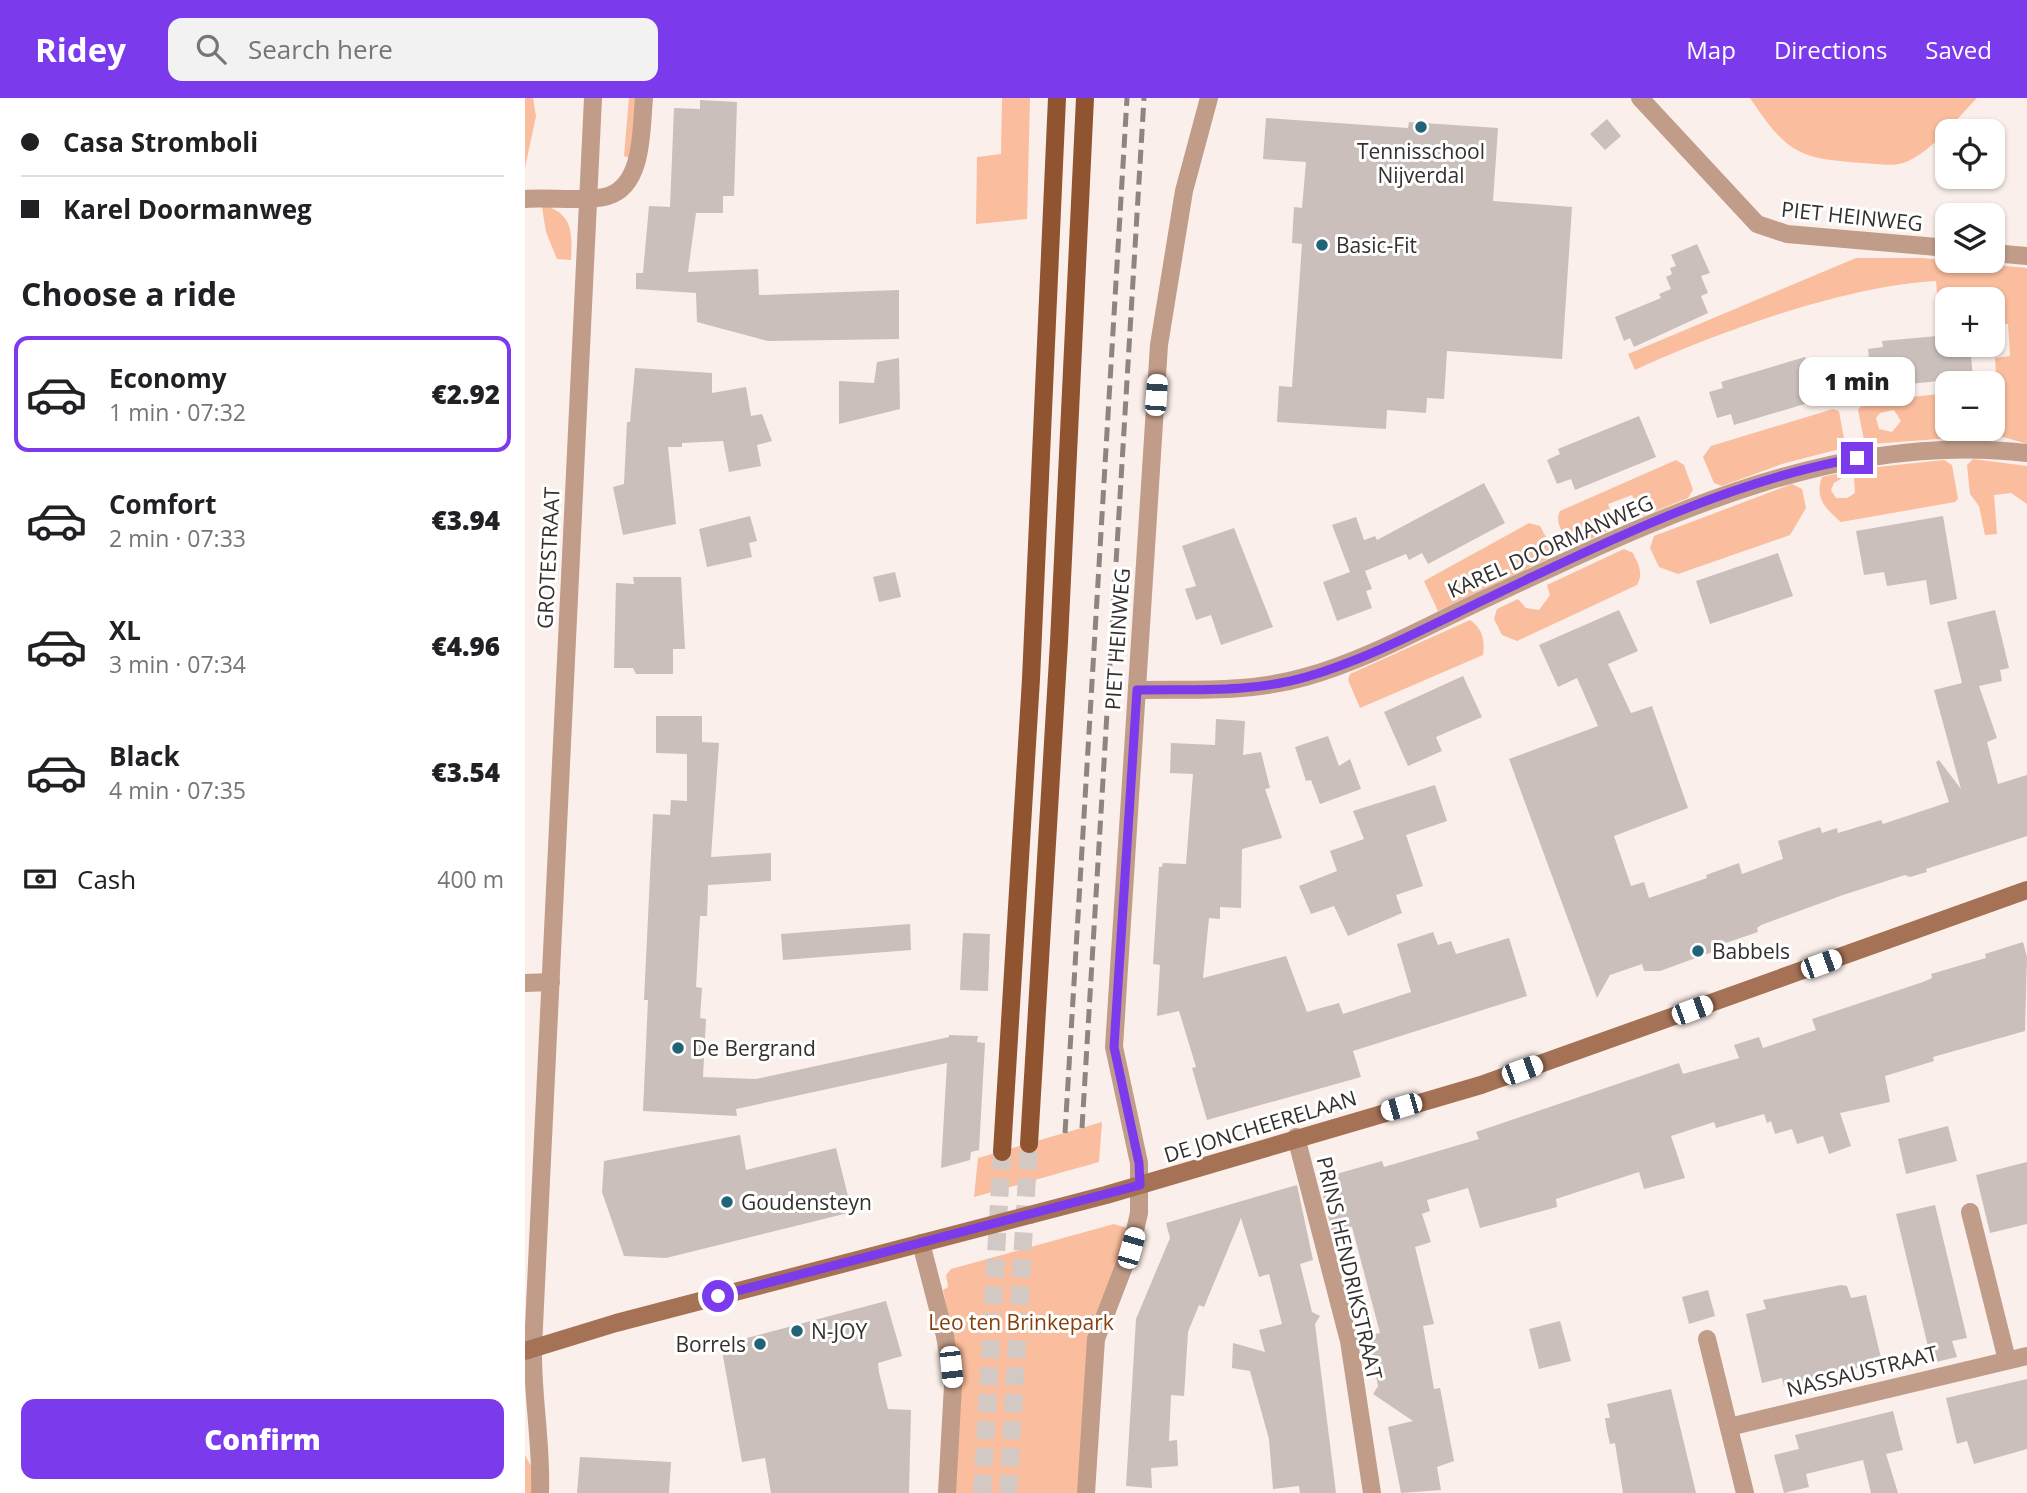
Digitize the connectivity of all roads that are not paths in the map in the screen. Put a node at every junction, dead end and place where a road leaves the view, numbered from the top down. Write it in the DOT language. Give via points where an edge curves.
graph roads {
  1 [pos="593,98"];
  2 [pos="643,98"];
  3 [pos="1057,98"];
  4 [pos="1085,98"];
  5 [pos="1209,98"];
  6 [pos="1640,98"];
  7 [pos="588,197"];
  8 [pos="525,199"];
  9 [pos="1935,247"];
  10 [pos="2005,254"];
  11 [pos="2027,256"];
  12 [pos="2027,453"];
  13 [pos="1137,690"];
  14 [pos="2027,890"];
  15 [pos="551,982"];
  16 [pos="525,983"];
  17 [pos="1296,1137"];
  18 [pos="1029,1143"];
  19 [pos="1002,1152"];
  20 [pos="1140,1185"];
  21 [pos="1970,1212"];
  22 [pos="921,1243"];
  23 [pos="1707,1339"];
  24 [pos="529,1349"];
  25 [pos="2027,1356"];
  26 [pos="2007,1360"];
  27 [pos="533,1384"];
  28 [pos="525,1401"];
  29 [pos="1729,1427"];
  30 [pos="540,1493"];
  31 [pos="947,1493"];
  32 [pos="1086,1493"];
  33 [pos="1372,1493"];
  34 [pos="1745,1493"];
  1 -- 7 [label="street, GROTESTRAAT"];
  2 -- 7 [label="street" via="635,167 624,184 608,196"];
  3 -- 19 [label="main road" via="1031,679"];
  4 -- 18 [label="main road"];
  5 -- 13 [label="street, PIET HEINWEG" via="1184,191 1159,345"];
  6 -- 9 [label="street, PIET HEINWEG" via="1765,228 1787,234"];
  7 -- 8 [label="street"];
  7 -- 15 [label="street, GROTESTRAAT"];
  10 -- 11 [label="street"];
  12 -- 13 [label="street, KAREL DOORMANWEG" via="1956,448 1823,464 1634,530 1405,638 1306,677 1233,689"];
  13 -- 20 [label="street, PIET HEINWEG" via="1114,1047"];
  14 -- 17 [label="main road, DE JONCHEERELAAN" via="1481,1085"];
  15 -- 16 [label="street"];
  15 -- 24 [label="street, GROTESTRAAT"];
  17 -- 20 [label="main road, DE JONCHEERELAAN"];
  17 -- 33 [label="street, PRINS HENDRIKSTRAAT" via="1349,1341"];
  20 -- 22 [label="main road, DE JONCHEERELAAN"];
  20 -- 32 [label="street, PIET HEINWEG" via="1131,1248 1096,1339"];
  21 -- 26 [label="street"];
  22 -- 24 [label="main road, DE JONCHEERELAAN"];
  22 -- 31 [label="street" via="952,1376"];
  23 -- 29 [label="street"];
  24 -- 27 [label="street, GROTESTRAAT"];
  25 -- 26 [label="street, NASSAUSTRAAT"];
  26 -- 29 [label="street, NASSAUSTRAAT"];
  27 -- 28 [label="street, GROTESTRAAT"];
  27 -- 30 [label="street, GROTESTRAAT" via="542,1456"];
  29 -- 34 [label="street"];
}
